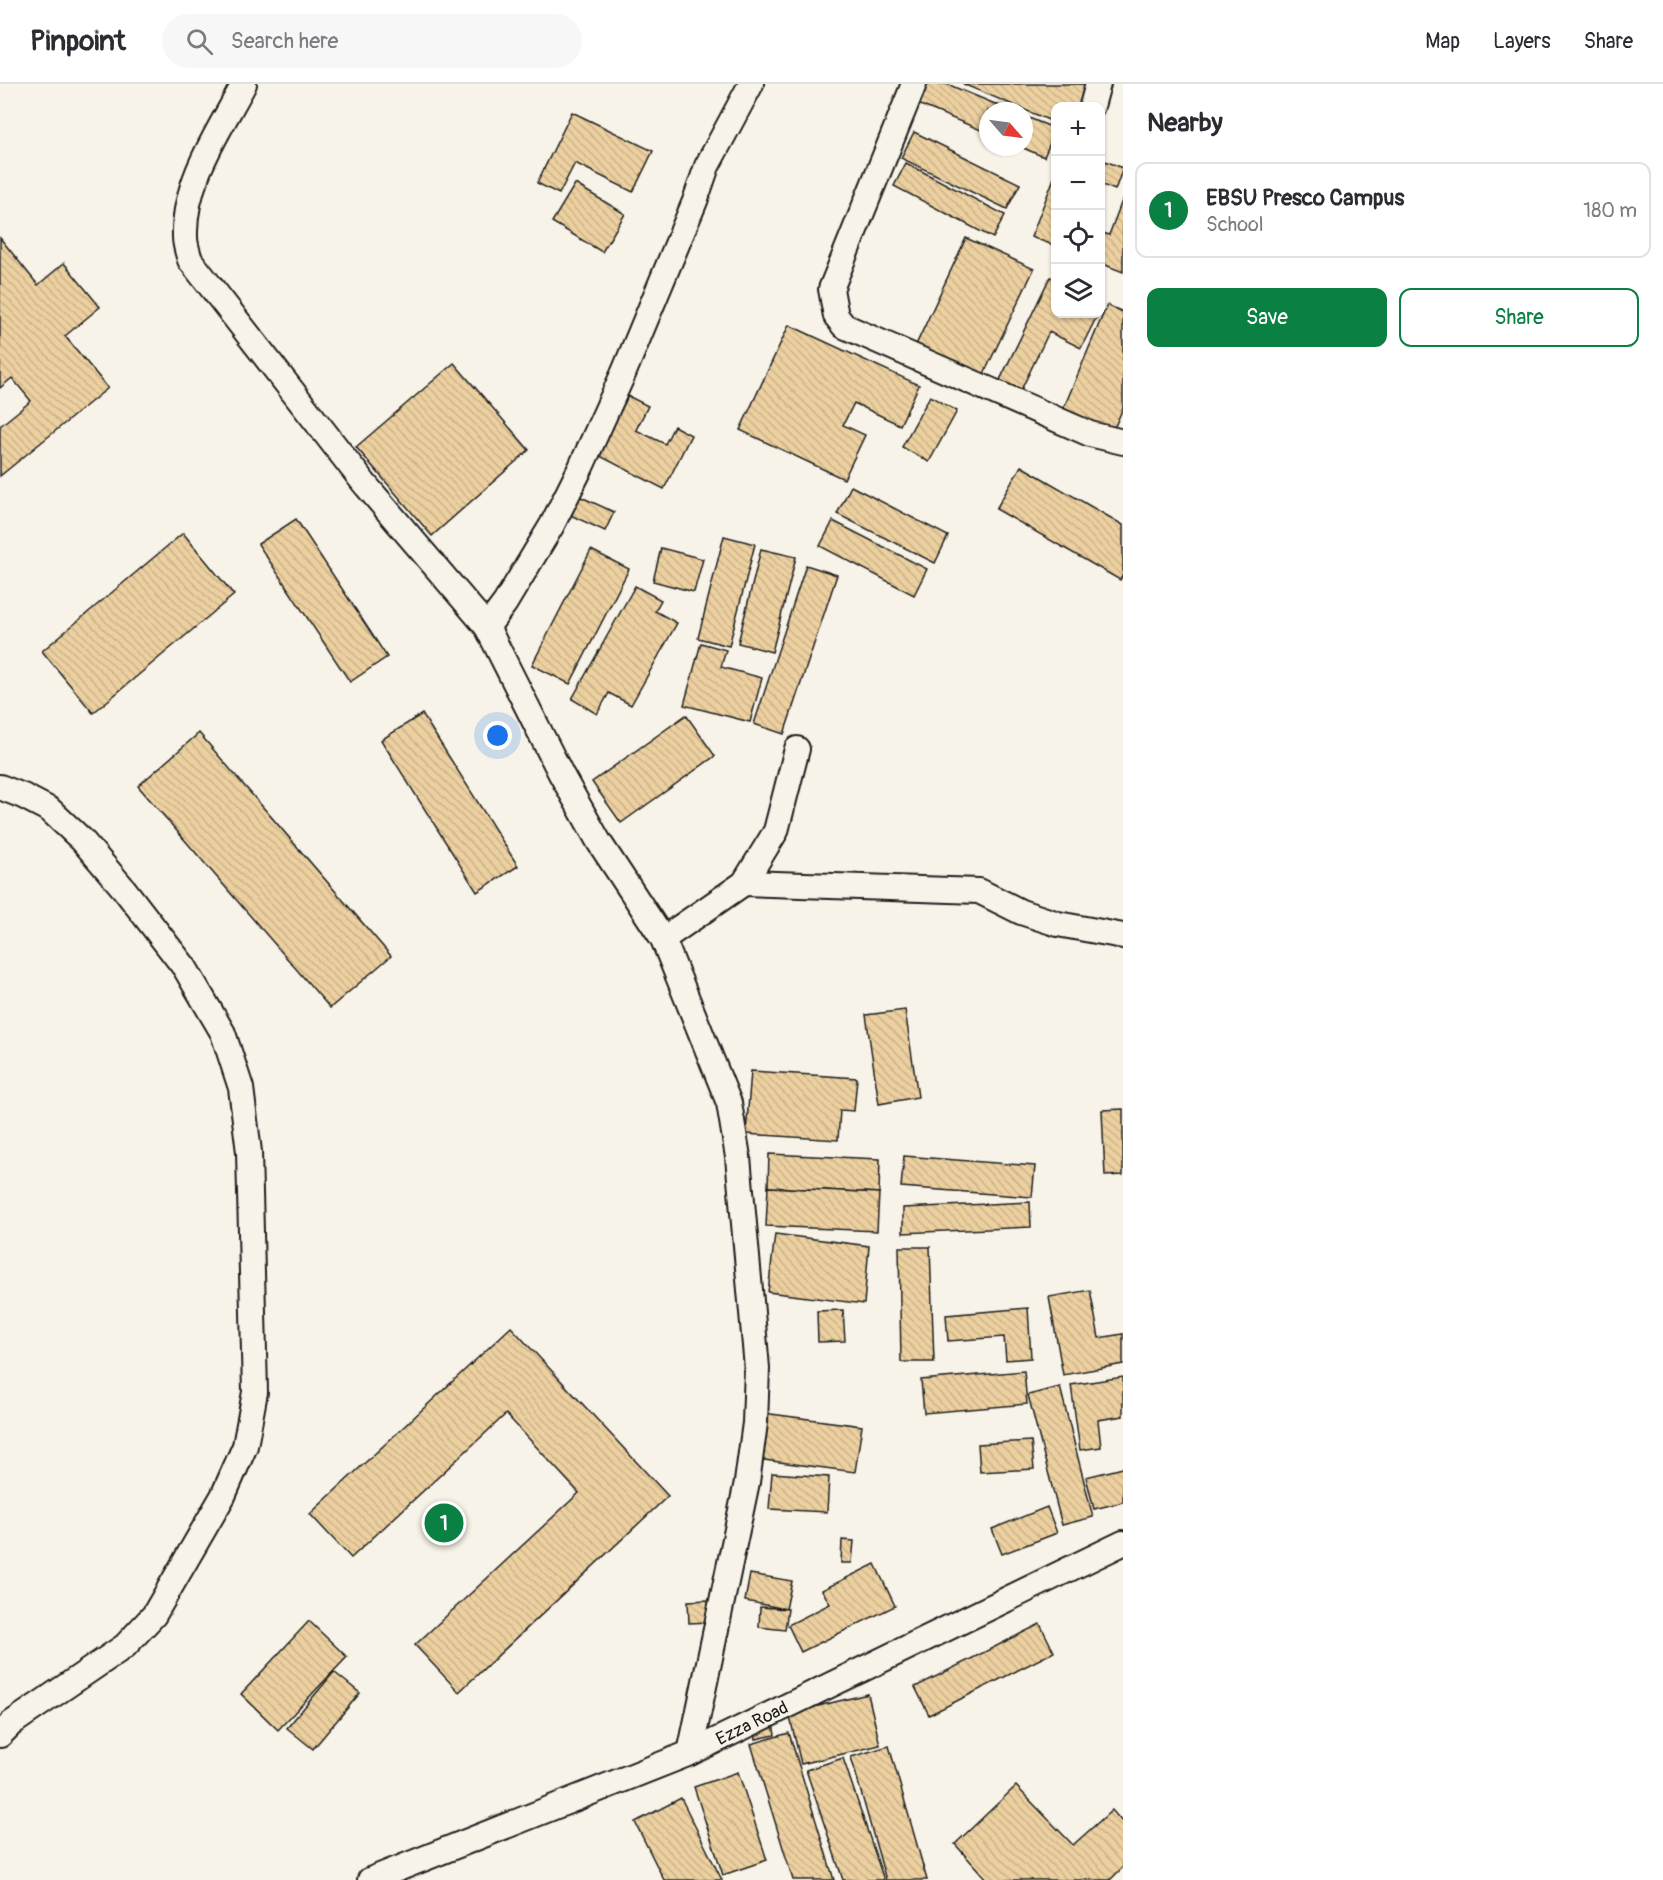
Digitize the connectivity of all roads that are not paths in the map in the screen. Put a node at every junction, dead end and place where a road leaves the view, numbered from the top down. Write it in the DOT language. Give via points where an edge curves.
graph roads {
  1 [pos="244,84"];
  2 [pos="752,84"];
  3 [pos="914,84"];
  4 [pos="1098,84"];
  5 [pos="1093,102"];
  6 [pos="1123,442"];
  7 [pos="487,627"];
  8 [pos="797,749"];
  9 [pos="0,788"];
  10 [pos="744,884"];
  11 [pos="1123,936"];
  12 [pos="663,939"];
  13 [pos="1123,1543"];
  14 [pos="0,1735"];
  15 [pos="690,1753"];
  16 [pos="370,1880"];
  1 -- 7 [label="street" via="195,178 185,219 190,260 364,483"];
  2 -- 7 [label="street" via="707,166 581,467 552,525"];
  3 -- 6 [label="street" via="831,289 836,316 844,326 1090,434"];
  4 -- 5 [label="street"];
  7 -- 12 [label="street" via="599,842"];
  8 -- 10 [label="street" via="776,831"];
  9 -- 14 [label="street" via="50,810 82,840 186,968 223,1033 241,1088 249,1152 255,1392 245,1446 227,1486 153,1616 125,1646"];
  10 -- 11 [label="street" via="980,891 1021,912 1058,924"];
  10 -- 12 [label="street"];
  12 -- 15 [label="street" via="729,1103 738,1157 757,1368 747,1482"];
  13 -- 15 [label="street, Ezza Road"];
  15 -- 16 [label="street, Ezza Road"];
}
